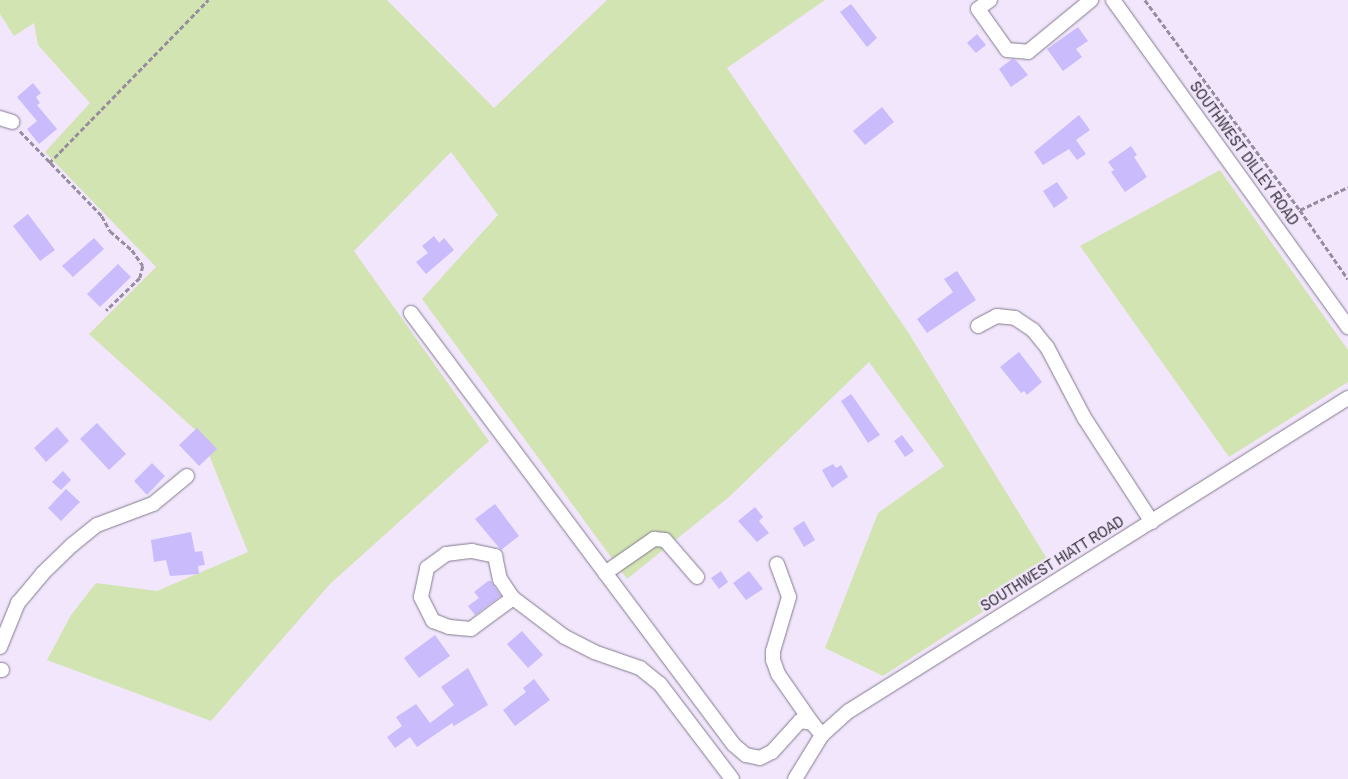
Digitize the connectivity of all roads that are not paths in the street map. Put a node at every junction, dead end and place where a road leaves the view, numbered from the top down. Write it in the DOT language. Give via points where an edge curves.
graph roads {
  1 [pos="990,0"];
  2 [pos="1092,0"];
  3 [pos="1113,0"];
  4 [pos="411,313"];
  5 [pos="978,326"];
  6 [pos="1348,327"];
  7 [pos="1348,398"];
  8 [pos="186,476"];
  9 [pos="1152,522"];
  10 [pos="777,564"];
  11 [pos="605,573"];
  12 [pos="697,577"];
  13 [pos="513,598"];
  14 [pos="0,647"];
  15 [pos="812,723"];
  16 [pos="822,735"];
  17 [pos="732,779"];
  18 [pos="796,779"];
  1 -- 2 [label="street" via="978,9 1007,50 1028,52"];
  3 -- 6 [label="street, SOUTHWEST DILLEY ROAD"];
  4 -- 11 [label="street"];
  5 -- 9 [label="street" via="997,316 1015,318 1033,330 1047,347 1085,419"];
  7 -- 9 [label="street, SOUTHWEST HIATT ROAD"];
  8 -- 14 [label="street" via="153,504 97,525 72,546 42,574 18,603"];
  9 -- 16 [label="street, SOUTHWEST HIATT ROAD" via="848,712"];
  10 -- 15 [label="street" via="789,597 774,645 773,660 778,674"];
  11 -- 12 [label="street" via="654,539 665,540"];
  11 -- 15 [label="street" via="704,706 746,755 760,758 772,752 800,721"];
  13 -- 13 [label="street" via="500,579 495,556 472,551 446,554 427,568 421,596 433,621 449,627 471,628"];
  13 -- 17 [label="street" via="565,637 594,652 640,668 660,684"];
  15 -- 16 [label="street"];
  16 -- 18 [label="street, SOUTHWEST HIATT ROAD"];
}
